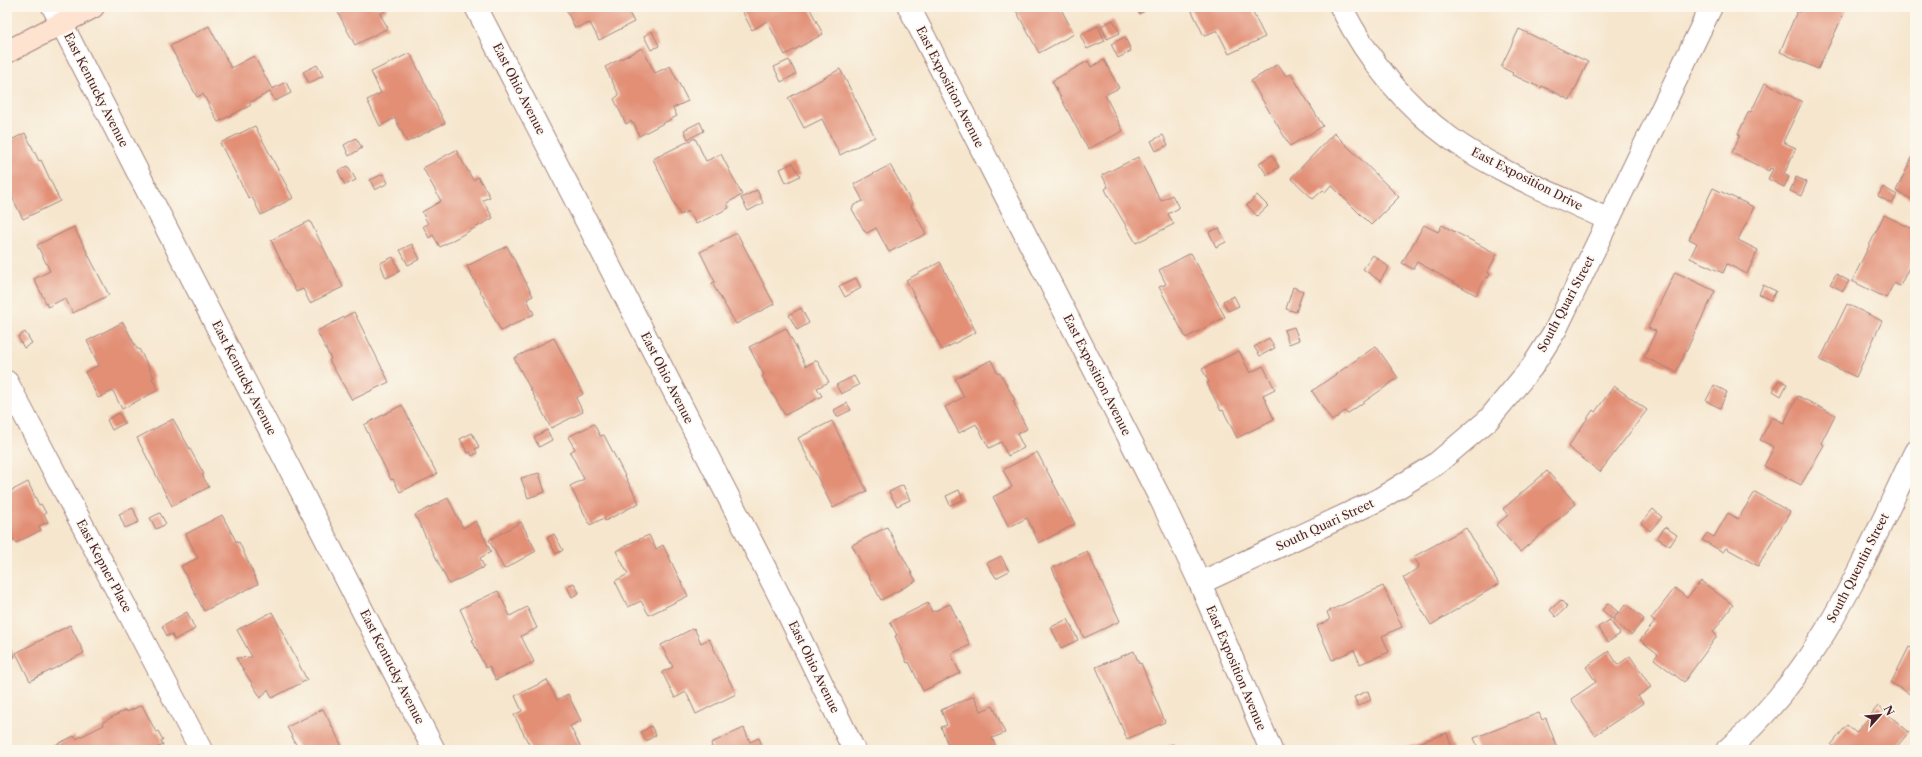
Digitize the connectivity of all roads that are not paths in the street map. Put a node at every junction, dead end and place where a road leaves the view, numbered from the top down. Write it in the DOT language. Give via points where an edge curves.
graph roads {
  1 [pos="94,7"];
  2 [pos="476,7"];
  3 [pos="909,7"];
  4 [pos="1341,7"];
  5 [pos="1711,7"];
  6 [pos="57,15"];
  7 [pos="7,52"];
  8 [pos="1609,220"];
  9 [pos="7,382"];
  10 [pos="1915,452"];
  11 [pos="1200,583"];
  12 [pos="201,750"];
  13 [pos="434,750"];
  14 [pos="854,750"];
  15 [pos="1271,750"];
  16 [pos="1726,750"];
  1 -- 6 [label="main road"];
  2 -- 14 [label="street, East Ohio Avenue" via="781,599"];
  3 -- 11 [label="street, East Exposition Avenue" via="1162,502"];
  4 -- 8 [label="street, East Exposition Drive" via="1373,62 1409,103 1451,138 1498,167"];
  5 -- 8 [label="street, South Quari Street"];
  6 -- 7 [label="main road"];
  6 -- 13 [label="street, East Kentucky Avenue"];
  8 -- 11 [label="street, South Quari Street" via="1556,329 1532,367 1488,420 1436,464 1378,500"];
  9 -- 12 [label="street, East Kepner Place"];
  10 -- 16 [label="street, South Quentin Street" via="1841,606 1812,654 1778,699"];
  11 -- 15 [label="street, East Exposition Avenue"];
}
